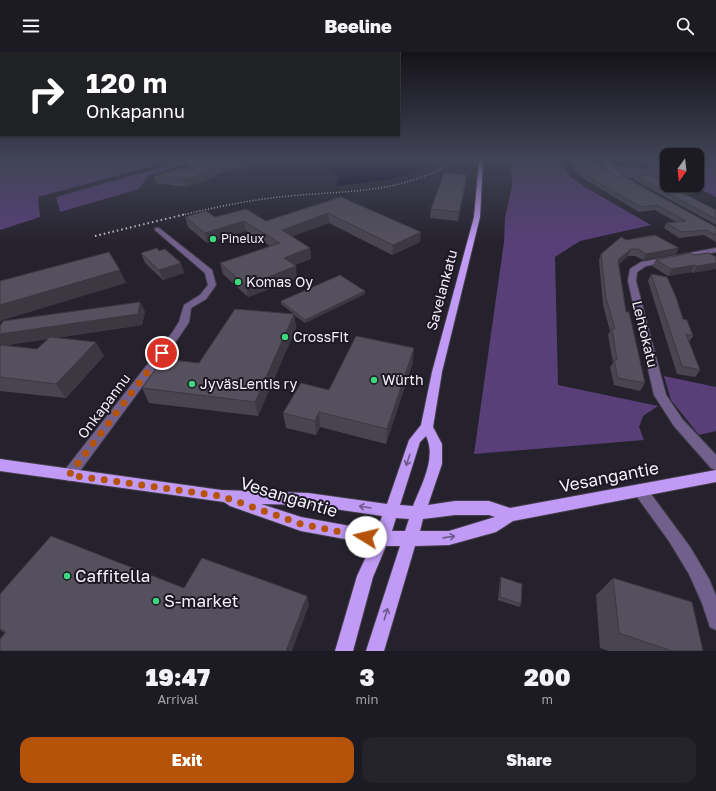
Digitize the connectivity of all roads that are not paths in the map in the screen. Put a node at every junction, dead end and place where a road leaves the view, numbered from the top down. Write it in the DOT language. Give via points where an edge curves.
graph roads {
  1 [pos="479,188"];
  2 [pos="157,229"];
  3 [pos="716,250"];
  4 [pos="427,427"];
  5 [pos="716,464"];
  6 [pos="0,465"];
  7 [pos="69,475"];
  8 [pos="716,476"];
  9 [pos="640,490"];
  10 [pos="221,496"];
  11 [pos="391,511"];
  12 [pos="418,513"];
  13 [pos="510,515"];
  14 [pos="410,538"];
  15 [pos="382,539"];
  16 [pos="716,621"];
  17 [pos="344,651"];
  18 [pos="375,651"];
  1 -- 4 [label="main road, Savelankatu" via="477,217 436,372"];
  2 -- 7 [label="street, Onkapannu" via="209,272 212,285 203,297 187,307 184,322 176,335"];
  3 -- 5 [label="street, Lehtokatu" via="644,264 634,271 632,281 660,394 678,424"];
  4 -- 11 [label="main road, one-way" via="415,440"];
  4 -- 12 [label="main road" via="436,444 435,464"];
  6 -- 7 [label="main road, Vesangantie"];
  7 -- 10 [label="main road, Vesangantie"];
  8 -- 9 [label="main road, Vesangantie"];
  9 -- 13 [label="main road, Vesangantie"];
  9 -- 16 [label="street" via="693,564 711,601"];
  11 -- 10 [label="main road, Vesangantie, one-way" via="308,499"];
  10 -- 15 [label="main road, Vesangantie" via="301,524"];
  11 -- 12 [label="main road, Vesangantie"];
  11 -- 15 [label="main road"];
  12 -- 13 [label="main road, Vesangantie" via="455,508 489,508"];
  12 -- 14 [label="main road"];
  14 -- 13 [label="main road, Vesangantie, one-way" via="449,538 496,526"];
  14 -- 15 [label="main road, Vesangantie"];
  18 -- 14 [label="main road, one-way"];
  15 -- 17 [label="main road" via="364,576"];
}
